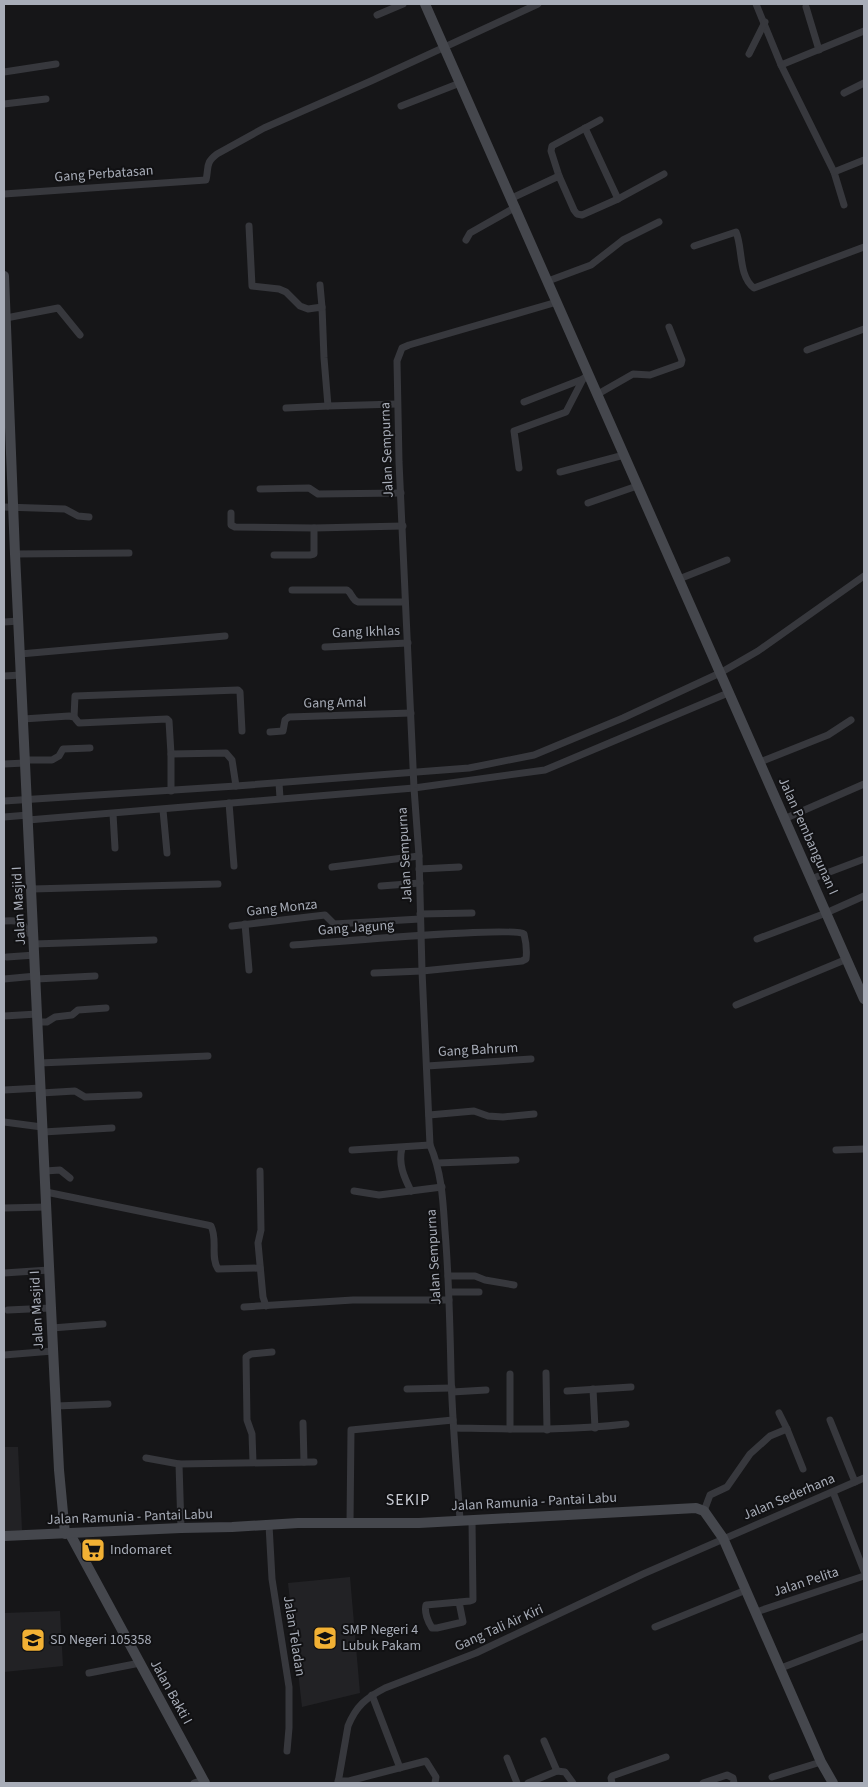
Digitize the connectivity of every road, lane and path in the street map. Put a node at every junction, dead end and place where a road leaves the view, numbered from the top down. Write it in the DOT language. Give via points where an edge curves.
graph roads {
  1 [pos="403,4"];
  2 [pos="425,4"];
  3 [pos="538,4"];
  4 [pos="756,4"];
  5 [pos="806,7"];
  6 [pos="377,14"];
  7 [pos="765,22"];
  8 [pos="864,31"];
  9 [pos="444,47"];
  10 [pos="819,50"];
  11 [pos="749,54"];
  12 [pos="56,64"];
  13 [pos="781,65"];
  14 [pos="4,72"];
  15 [pos="460,83"];
  16 [pos="864,84"];
  17 [pos="844,93"];
  18 [pos="46,99"];
  19 [pos="4,104"];
  20 [pos="400,106"];
  21 [pos="600,120"];
  22 [pos="585,128"];
  23 [pos="864,160"];
  24 [pos="834,172"];
  25 [pos="664,174"];
  26 [pos="559,176"];
  27 [pos="4,194"];
  28 [pos="618,199"];
  29 [pos="514,203"];
  30 [pos="844,205"];
  31 [pos="659,222"];
  32 [pos="249,226"];
  33 [pos="466,240"];
  34 [pos="694,246"];
  35 [pos="864,247"];
  36 [pos="4,276"];
  37 [pos="548,281"];
  38 [pos="4,284"];
  39 [pos="320,285"];
  40 [pos="557,302"];
  41 [pos="322,307"];
  42 [pos="6,318"];
  43 [pos="668,326"];
  44 [pos="864,329"];
  45 [pos="80,335"];
  46 [pos="807,350"];
  47 [pos="586,377"];
  48 [pos="598,394"];
  49 [pos="524,402"];
  50 [pos="398,404"];
  51 [pos="328,406"];
  52 [pos="286,408"];
  53 [pos="624,455"];
  54 [pos="519,468"];
  55 [pos="560,472"];
  56 [pos="637,486"];
  57 [pos="260,489"];
  58 [pos="401,493"];
  59 [pos="588,503"];
  60 [pos="9,508"];
  61 [pos="232,513"];
  62 [pos="89,517"];
  63 [pos="402,526"];
  64 [pos="314,528"];
  65 [pos="128,553"];
  66 [pos="15,554"];
  67 [pos="274,555"];
  68 [pos="727,560"];
  69 [pos="864,576"];
  70 [pos="679,579"];
  71 [pos="292,590"];
  72 [pos="405,602"];
  73 [pos="19,621"];
  74 [pos="4,622"];
  75 [pos="225,636"];
  76 [pos="408,643"];
  77 [pos="325,647"];
  78 [pos="20,654"];
  79 [pos="21,675"];
  80 [pos="4,676"];
  81 [pos="723,682"];
  82 [pos="411,714"];
  83 [pos="74,718"];
  84 [pos="23,719"];
  85 [pos="851,720"];
  86 [pos="242,731"];
  87 [pos="270,732"];
  88 [pos="90,748"];
  89 [pos="171,754"];
  90 [pos="25,762"];
  91 [pos="760,762"];
  92 [pos="4,764"];
  93 [pos="414,774"];
  94 [pos="279,784"];
  95 [pos="864,784"];
  96 [pos="236,786"];
  97 [pos="414,787"];
  98 [pos="172,791"];
  99 [pos="280,797"];
  100 [pos="4,801"];
  101 [pos="229,803"];
  102 [pos="28,810"];
  103 [pos="163,810"];
  104 [pos="114,814"];
  105 [pos="4,818"];
  106 [pos="784,818"];
  107 [pos="115,848"];
  108 [pos="167,853"];
  109 [pos="419,856"];
  110 [pos="864,859"];
  111 [pos="234,866"];
  112 [pos="459,866"];
  113 [pos="332,867"];
  114 [pos="419,869"];
  115 [pos="811,879"];
  116 [pos="420,882"];
  117 [pos="218,884"];
  118 [pos="381,886"];
  119 [pos="32,889"];
  120 [pos="864,896"];
  121 [pos="472,913"];
  122 [pos="826,913"];
  123 [pos="420,917"];
  124 [pos="4,921"];
  125 [pos="245,924"];
  126 [pos="232,926"];
  127 [pos="421,935"];
  128 [pos="757,938"];
  129 [pos="34,939"];
  130 [pos="154,940"];
  131 [pos="293,945"];
  132 [pos="34,955"];
  133 [pos="7,957"];
  134 [pos="847,959"];
  135 [pos="249,970"];
  136 [pos="422,971"];
  137 [pos="374,973"];
  138 [pos="95,976"];
  139 [pos="36,978"];
  140 [pos="4,979"];
  141 [pos="863,993"];
  142 [pos="736,1005"];
  143 [pos="106,1008"];
  144 [pos="4,1016"];
  145 [pos="37,1018"];
  146 [pos="208,1056"];
  147 [pos="531,1059"];
  148 [pos="39,1063"];
  149 [pos="427,1066"];
  150 [pos="4,1090"];
  151 [pos="41,1091"];
  152 [pos="139,1095"];
  153 [pos="534,1114"];
  154 [pos="429,1115"];
  155 [pos="4,1122"];
  156 [pos="112,1128"];
  157 [pos="43,1130"];
  158 [pos="430,1145"];
  159 [pos="402,1148"];
  160 [pos="864,1149"];
  161 [pos="352,1150"];
  162 [pos="836,1150"];
  163 [pos="516,1160"];
  164 [pos="437,1163"];
  165 [pos="45,1171"];
  166 [pos="260,1171"];
  167 [pos="70,1178"];
  168 [pos="442,1186"];
  169 [pos="354,1191"];
  170 [pos="411,1191"];
  171 [pos="46,1192"];
  172 [pos="46,1207"];
  173 [pos="4,1208"];
  174 [pos="260,1268"];
  175 [pos="49,1270"];
  176 [pos="4,1273"];
  177 [pos="448,1276"];
  178 [pos="514,1285"];
  179 [pos="449,1292"];
  180 [pos="479,1292"];
  181 [pos="449,1300"];
  182 [pos="266,1306"];
  183 [pos="244,1307"];
  184 [pos="51,1308"];
  185 [pos="8,1310"];
  186 [pos="103,1324"];
  187 [pos="52,1328"];
  188 [pos="53,1351"];
  189 [pos="272,1352"];
  190 [pos="4,1355"];
  191 [pos="546,1373"];
  192 [pos="510,1374"];
  193 [pos="630,1386"];
  194 [pos="407,1389"];
  195 [pos="593,1389"];
  196 [pos="452,1390"];
  197 [pos="486,1390"];
  198 [pos="567,1391"];
  199 [pos="108,1404"];
  200 [pos="56,1406"];
  201 [pos="778,1413"];
  202 [pos="453,1420"];
  203 [pos="830,1420"];
  204 [pos="303,1423"];
  205 [pos="626,1424"];
  206 [pos="454,1428"];
  207 [pos="596,1428"];
  208 [pos="510,1429"];
  209 [pos="547,1430"];
  210 [pos="787,1430"];
  211 [pos="146,1458"];
  212 [pos="253,1462"];
  213 [pos="304,1462"];
  214 [pos="314,1462"];
  215 [pos="179,1464"];
  216 [pos="803,1470"];
  217 [pos="864,1478"];
  218 [pos="855,1482"];
  219 [pos="833,1492"];
  220 [pos="704,1511"];
  221 [pos="460,1520"];
  222 [pos="472,1520"];
  223 [pos="350,1522"];
  224 [pos="269,1525"];
  225 [pos="180,1528"];
  226 [pos="67,1534"];
  227 [pos="4,1536"];
  228 [pos="723,1538"];
  229 [pos="864,1571"];
  230 [pos="864,1576"];
  231 [pos="746,1590"];
  232 [pos="459,1602"];
  233 [pos="756,1612"];
  234 [pos="655,1627"];
  235 [pos="864,1636"];
  236 [pos="140,1662"];
  237 [pos="781,1668"];
  238 [pos="89,1673"];
  239 [pos="372,1695"];
  240 [pos="544,1741"];
  241 [pos="287,1751"];
  242 [pos="666,1757"];
  243 [pos="507,1758"];
  244 [pos="822,1762"];
  245 [pos="400,1768"];
  246 [pos="557,1771"];
  247 [pos="772,1777"];
  248 [pos="201,1782"];
  249 [pos="340,1782"];
  250 [pos="435,1783"];
  251 [pos="517,1783"];
  252 [pos="528,1783"];
  253 [pos="573,1783"];
  254 [pos="612,1783"];
  255 [pos="703,1783"];
  256 [pos="734,1783"];
  257 [pos="833,1783"];
  1 -- 6 [label="street"];
  2 -- 9 [label="main road, Jalan Pembangunan I"];
  3 -- 9 [label="street"];
  4 -- 7 [label="street"];
  5 -- 10 [label="street"];
  7 -- 11 [label="street"];
  7 -- 13 [label="street"];
  8 -- 10 [label="street"];
  9 -- 15 [label="main road, Jalan Pembangunan I"];
  9 -- 27 [label="street, Gang Perbatasan" via="264,128 217,154 210,159 206,180"];
  10 -- 13 [label="street"];
  12 -- 14 [label="street"];
  13 -- 24 [label="street"];
  15 -- 20 [label="street"];
  15 -- 29 [label="main road, Jalan Pembangunan I"];
  16 -- 17 [label="street"];
  18 -- 19 [label="street"];
  21 -- 22 [label="street"];
  22 -- 26 [label="street" via="552,146"];
  22 -- 28 [label="street"];
  23 -- 24 [label="street"];
  24 -- 30 [label="street"];
  25 -- 28 [label="street"];
  26 -- 28 [label="street" via="577,214 588,213"];
  26 -- 29 [label="street"];
  29 -- 33 [label="street"];
  29 -- 37 [label="main road, Jalan Pembangunan I"];
  31 -- 37 [label="street" via="623,240 591,266"];
  32 -- 41 [label="street" via="253,287 279,289 300,306"];
  34 -- 35 [label="street" via="736,232 744,270 754,288"];
  36 -- 38 [label="main road, Jalan Masjid I"];
  37 -- 40 [label="main road, Jalan Pembangunan I"];
  38 -- 42 [label="main road, Jalan Masjid I"];
  39 -- 41 [label="street"];
  40 -- 47 [label="main road, Jalan Pembangunan I"];
  40 -- 50 [label="street, Jalan Sempurna" via="402,348 397,361"];
  41 -- 51 [label="street"];
  42 -- 45 [label="street" via="58,308"];
  42 -- 60 [label="main road, Jalan Masjid I"];
  43 -- 48 [label="street" via="682,360 680,364 650,374 634,374"];
  44 -- 46 [label="street"];
  47 -- 48 [label="main road, Jalan Pembangunan I"];
  47 -- 49 [label="street"];
  47 -- 54 [label="street" via="566,412 514,431"];
  48 -- 53 [label="main road, Jalan Pembangunan I"];
  50 -- 51 [label="street"];
  50 -- 58 [label="street, Jalan Sempurna"];
  51 -- 52 [label="street"];
  53 -- 55 [label="street"];
  53 -- 56 [label="main road, Jalan Pembangunan I"];
  56 -- 59 [label="street"];
  56 -- 70 [label="main road, Jalan Pembangunan I"];
  57 -- 58 [label="street" via="309,488 318,494"];
  58 -- 63 [label="street, Jalan Sempurna"];
  60 -- 62 [label="street" via="65,509 78,516"];
  60 -- 66 [label="main road, Jalan Masjid I"];
  61 -- 64 [label="street" via="231,525 234,528"];
  63 -- 64 [label="street"];
  63 -- 72 [label="street, Jalan Sempurna"];
  64 -- 67 [label="street" via="314,554"];
  65 -- 66 [label="street"];
  66 -- 73 [label="main road, Jalan Masjid I"];
  68 -- 70 [label="street"];
  69 -- 81 [label="street" via="758,651"];
  70 -- 81 [label="main road, Jalan Pembangunan I"];
  71 -- 72 [label="street" via="347,590 358,602"];
  72 -- 76 [label="street, Jalan Sempurna"];
  73 -- 74 [label="street"];
  73 -- 78 [label="main road, Jalan Masjid I"];
  75 -- 78 [label="street"];
  76 -- 77 [label="street, Gang Ikhlas"];
  76 -- 82 [label="street, Jalan Sempurna"];
  78 -- 79 [label="main road, Jalan Masjid I"];
  79 -- 80 [label="street"];
  79 -- 84 [label="main road, Jalan Masjid I"];
  81 -- 91 [label="main road, Jalan Pembangunan I"];
  81 -- 93 [label="street" via="534,755 469,768"];
  81 -- 97 [label="street" via="545,770"];
  82 -- 87 [label="street, Gang Amal" via="289,717 283,731"];
  82 -- 93 [label="street, Jalan Sempurna"];
  83 -- 84 [label="street"];
  83 -- 86 [label="street" via="75,696 238,690"];
  83 -- 89 [label="street" via="79,723 166,719"];
  84 -- 90 [label="main road, Jalan Masjid I"];
  85 -- 91 [label="street" via="828,735"];
  88 -- 90 [label="street" via="63,749 52,760"];
  89 -- 96 [label="street" via="226,753 232,760"];
  89 -- 98 [label="street"];
  90 -- 92 [label="street"];
  90 -- 102 [label="main road, Jalan Masjid I"];
  91 -- 106 [label="main road, Jalan Pembangunan I"];
  93 -- 94 [label="street"];
  93 -- 97 [label="street, Jalan Sempurna"];
  94 -- 96 [label="street"];
  94 -- 99 [label="street"];
  95 -- 106 [label="street"];
  96 -- 98 [label="street"];
  97 -- 99 [label="street"];
  97 -- 109 [label="street, Jalan Sempurna"];
  98 -- 102 [label="street"];
  99 -- 101 [label="street"];
  100 -- 102 [label="street"];
  101 -- 103 [label="street"];
  101 -- 111 [label="street"];
  102 -- 104 [label="street"];
  102 -- 105 [label="street"];
  102 -- 119 [label="main road, Jalan Masjid I"];
  103 -- 104 [label="street"];
  103 -- 108 [label="street"];
  104 -- 107 [label="street"];
  106 -- 115 [label="main road, Jalan Pembangunan I"];
  109 -- 113 [label="street"];
  109 -- 114 [label="street, Jalan Sempurna"];
  110 -- 115 [label="street"];
  112 -- 114 [label="street"];
  114 -- 116 [label="street, Jalan Sempurna"];
  115 -- 122 [label="main road, Jalan Pembangunan I"];
  116 -- 118 [label="street"];
  116 -- 123 [label="street, Jalan Sempurna"];
  117 -- 119 [label="street"];
  119 -- 129 [label="main road, Jalan Masjid I"];
  120 -- 122 [label="street"];
  121 -- 123 [label="street"];
  122 -- 128 [label="street"];
  122 -- 134 [label="main road, Jalan Pembangunan I"];
  123 -- 125 [label="street, Gang Monza" via="334,924 325,915"];
  123 -- 127 [label="street, Jalan Sempurna"];
  124 -- 129 [label="street" via="21,922"];
  125 -- 126 [label="street, Gang Monza"];
  125 -- 135 [label="street"];
  127 -- 131 [label="street, Gang Jagung"];
  127 -- 136 [label="street, Jalan Sempurna"];
  127 -- 136 [label="street, Gang Jagung" via="520,932 524,934 526,953 522,962"];
  129 -- 130 [label="street"];
  129 -- 132 [label="main road, Jalan Masjid I"];
  132 -- 133 [label="street"];
  132 -- 139 [label="main road, Jalan Masjid I"];
  134 -- 141 [label="main road, Jalan Pembangunan I"];
  134 -- 142 [label="street"];
  136 -- 137 [label="street"];
  136 -- 149 [label="street, Jalan Sempurna"];
  138 -- 139 [label="street"];
  139 -- 140 [label="street"];
  139 -- 145 [label="main road, Jalan Masjid I"];
  143 -- 145 [label="street" via="78,1010 47,1022"];
  144 -- 145 [label="street"];
  145 -- 148 [label="main road, Jalan Masjid I"];
  146 -- 148 [label="street"];
  147 -- 149 [label="street, Gang Bahrum"];
  148 -- 151 [label="main road, Jalan Masjid I"];
  149 -- 154 [label="street, Jalan Sempurna"];
  150 -- 151 [label="street"];
  151 -- 152 [label="street" via="75,1091 85,1097"];
  151 -- 157 [label="main road, Jalan Masjid I"];
  153 -- 154 [label="street" via="503,1117 474,1111"];
  154 -- 158 [label="street, Jalan Sempurna"];
  155 -- 157 [label="street"];
  156 -- 157 [label="street"];
  157 -- 165 [label="main road, Jalan Masjid I"];
  158 -- 159 [label="street"];
  158 -- 164 [label="street, Jalan Sempurna"];
  159 -- 161 [label="street"];
  159 -- 170 [label="street" via="403,1174"];
  160 -- 162 [label="street"];
  163 -- 164 [label="street"];
  164 -- 168 [label="street, Jalan Sempurna"];
  165 -- 167 [label="street" via="60,1170"];
  165 -- 171 [label="main road, Jalan Masjid I"];
  166 -- 174 [label="street"];
  168 -- 170 [label="street"];
  168 -- 177 [label="street, Jalan Sempurna"];
  169 -- 170 [label="street" via="379,1195"];
  171 -- 172 [label="main road, Jalan Masjid I"];
  171 -- 174 [label="street" via="211,1226 218,1270"];
  172 -- 173 [label="street"];
  172 -- 175 [label="main road, Jalan Masjid I"];
  174 -- 182 [label="street"];
  175 -- 176 [label="street"];
  175 -- 184 [label="main road, Jalan Masjid I"];
  177 -- 178 [label="street" via="475,1276"];
  177 -- 179 [label="street, Jalan Sempurna"];
  179 -- 180 [label="street"];
  179 -- 181 [label="street, Jalan Sempurna"];
  181 -- 182 [label="street" via="353,1300"];
  181 -- 196 [label="street, Jalan Sempurna"];
  182 -- 183 [label="street"];
  184 -- 185 [label="street"];
  184 -- 187 [label="main road, Jalan Masjid I"];
  186 -- 187 [label="street"];
  187 -- 188 [label="main road, Jalan Masjid I"];
  188 -- 190 [label="street"];
  188 -- 200 [label="main road, Jalan Masjid I"];
  189 -- 212 [label="street" via="246,1357 247,1420 252,1434"];
  191 -- 209 [label="street"];
  192 -- 208 [label="street"];
  193 -- 195 [label="street"];
  194 -- 196 [label="street"];
  195 -- 198 [label="street"];
  195 -- 207 [label="street"];
  196 -- 197 [label="street"];
  196 -- 202 [label="street, Jalan Sempurna"];
  199 -- 200 [label="street"];
  200 -- 226 [label="main road, Jalan Masjid I"];
  201 -- 210 [label="street"];
  202 -- 206 [label="street, Jalan Sempurna"];
  202 -- 223 [label="street" via="351,1430"];
  203 -- 218 [label="street"];
  204 -- 213 [label="street"];
  205 -- 207 [label="street"];
  206 -- 208 [label="street"];
  206 -- 221 [label="street, Jalan Sempurna"];
  207 -- 209 [label="street"];
  208 -- 209 [label="street"];
  210 -- 216 [label="street"];
  210 -- 220 [label="street" via="770,1436 750,1454 727,1487 710,1496"];
  211 -- 215 [label="street"];
  212 -- 213 [label="street"];
  212 -- 215 [label="street"];
  213 -- 214 [label="street"];
  215 -- 225 [label="street"];
  217 -- 218 [label="street, Jalan Sederhana"];
  218 -- 219 [label="street, Jalan Sederhana"];
  219 -- 228 [label="street, Jalan Sederhana"];
  219 -- 229 [label="street"];
  220 -- 222 [label="main road, Jalan Ramunia - Pantai Labu" via="696,1508"];
  220 -- 228 [label="main road"];
  221 -- 222 [label="main road, Jalan Ramunia - Pantai Labu"];
  221 -- 223 [label="main road, Jalan Ramunia - Pantai Labu"];
  222 -- 232 [label="street" via="473,1597 472,1601"];
  223 -- 224 [label="main road, Jalan Ramunia - Pantai Labu"];
  224 -- 225 [label="main road, Jalan Ramunia - Pantai Labu"];
  224 -- 241 [label="street, Jalan Teladan" via="272,1579 289,1687"];
  225 -- 226 [label="main road, Jalan Ramunia - Pantai Labu"];
  226 -- 227 [label="main road, Jalan Ramunia - Pantai Labu"];
  226 -- 236 [label="main road, Jalan Bakti I"];
  228 -- 231 [label="main road"];
  228 -- 239 [label="street, Gang Tali Air Kiri" via="476,1653"];
  230 -- 233 [label="street, Jalan Pelita"];
  231 -- 233 [label="main road"];
  231 -- 234 [label="street"];
  232 -- 232 [label="street" via="426,1605 432,1628 463,1622"];
  233 -- 237 [label="main road"];
  235 -- 237 [label="street"];
  236 -- 238 [label="street"];
  236 -- 248 [label="main road, Jalan Bakti I"];
  237 -- 244 [label="main road"];
  239 -- 245 [label="street"];
  239 -- 249 [label="street, Gang Tali Air Kiri" via="358,1706 348,1726"];
  240 -- 246 [label="street"];
  242 -- 254 [label="street" via="612,1776"];
  243 -- 251 [label="street"];
  244 -- 247 [label="street"];
  244 -- 257 [label="main road"];
  245 -- 249 [label="street"];
  245 -- 250 [label="street" via="426,1761 436,1777"];
  246 -- 252 [label="street"];
  246 -- 253 [label="street" via="565,1772"];
  255 -- 256 [label="street" via="727,1775 733,1778"];
}
